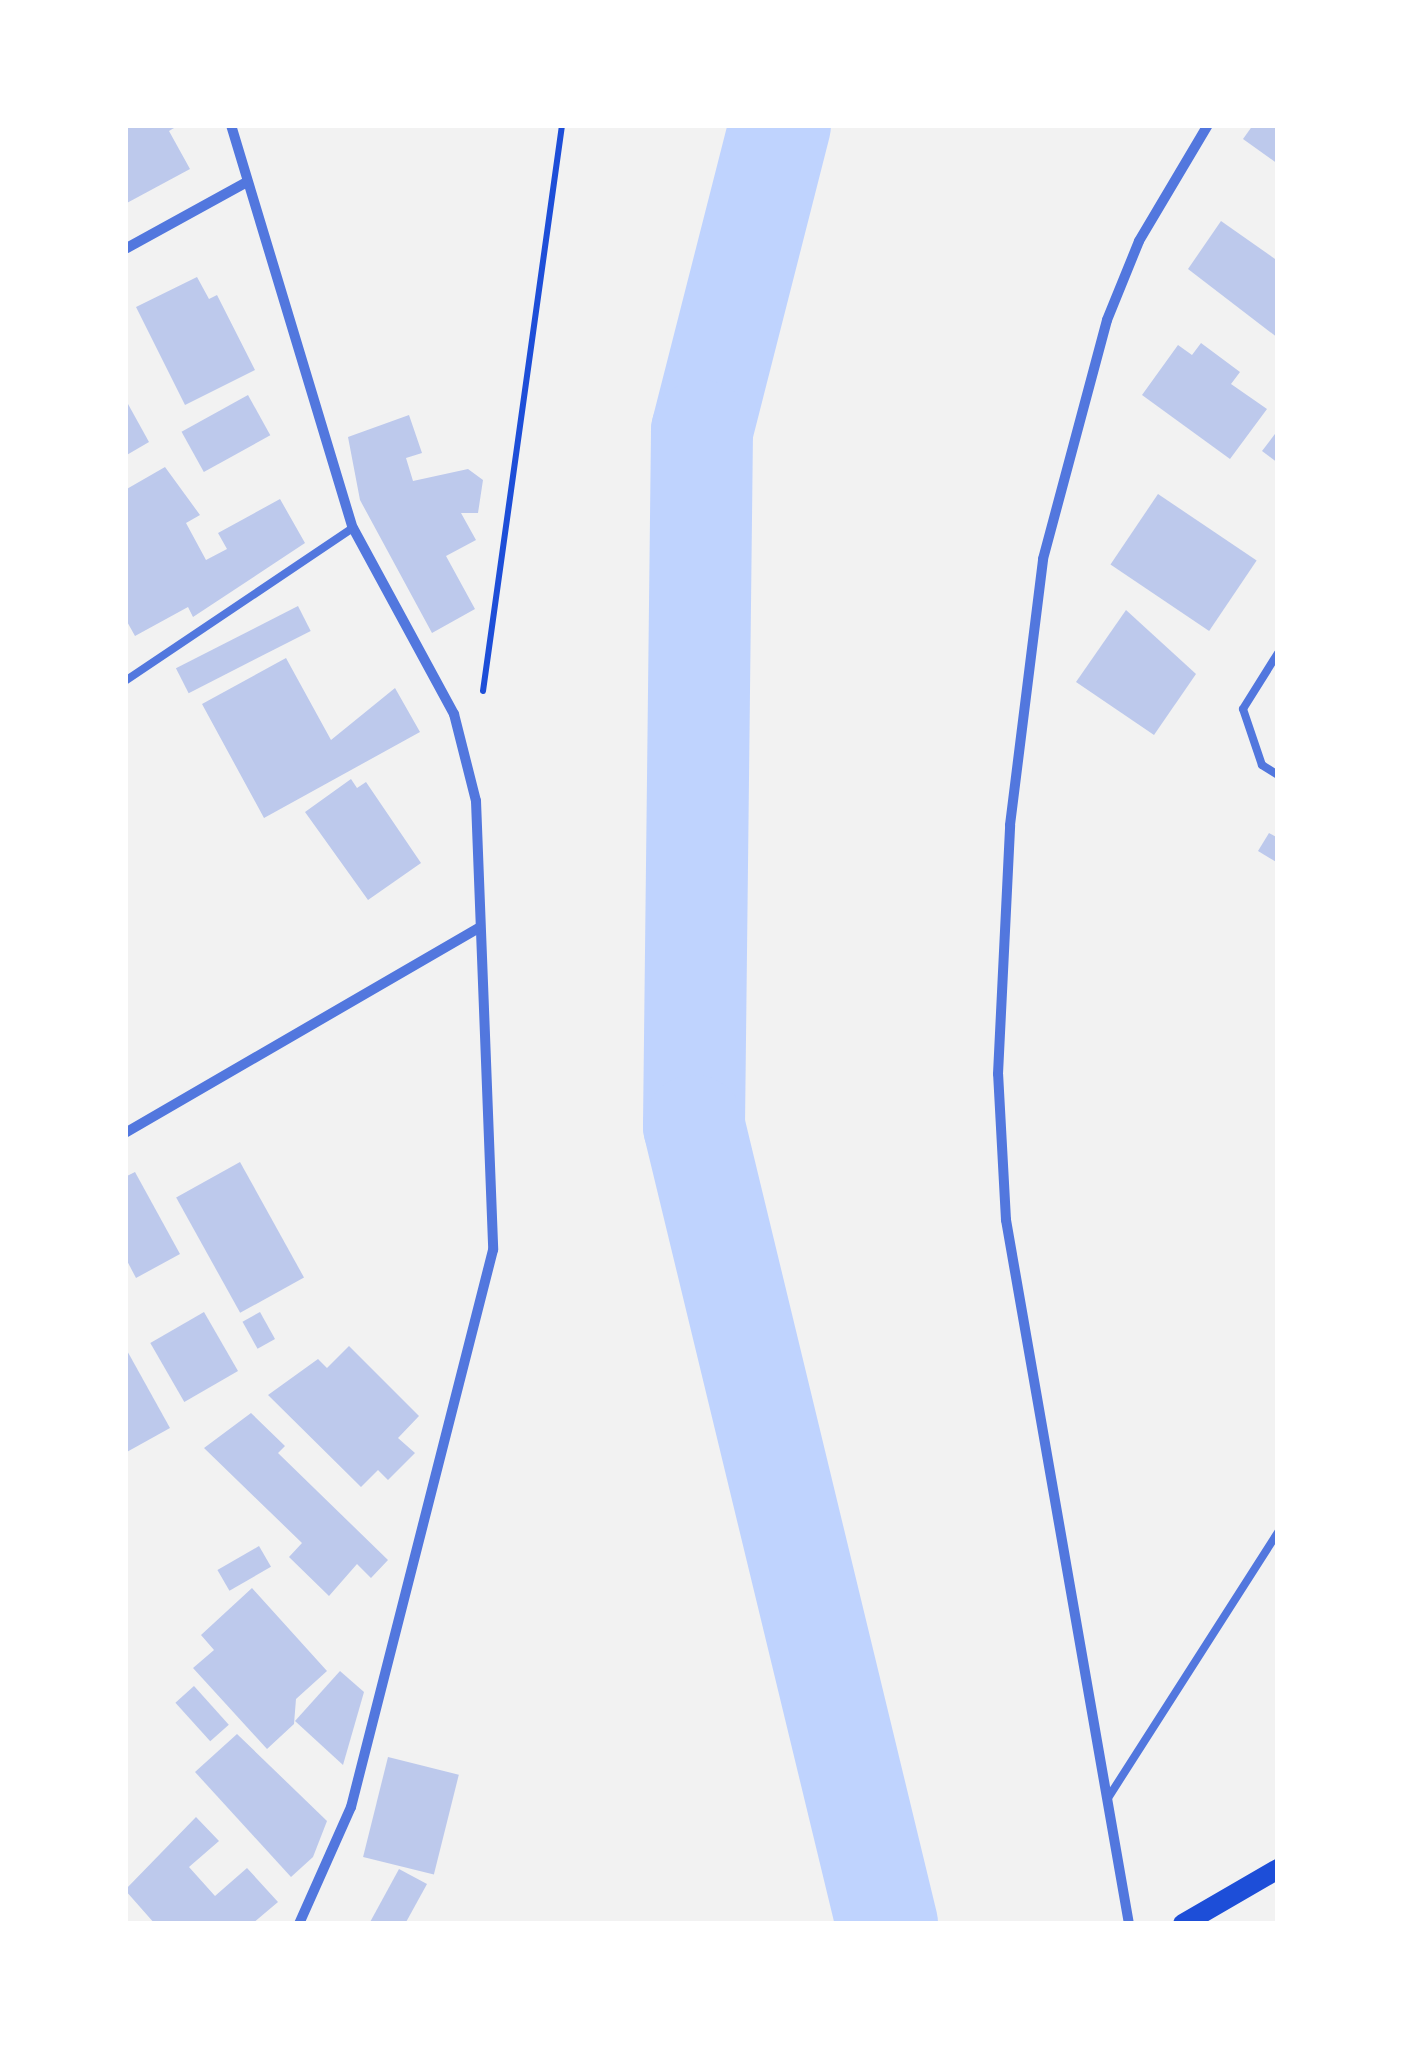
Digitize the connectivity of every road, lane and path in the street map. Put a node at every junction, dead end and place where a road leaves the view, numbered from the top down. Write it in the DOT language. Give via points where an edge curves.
graph roads {
  1 [pos="231,125"];
  2 [pos="562,125"];
  3 [pos="1208,125"];
  4 [pos="245,182"];
  5 [pos="125,249"];
  6 [pos="353,528"];
  7 [pos="1278,653"];
  8 [pos="125,681"];
  9 [pos="454,714"];
  10 [pos="1278,776"];
  11 [pos="478,928"];
  12 [pos="125,1134"];
  13 [pos="1278,1532"];
  14 [pos="1104,1804"];
  15 [pos="1278,1868"];
  16 [pos="299,1924"];
  17 [pos="1129,1924"];
  18 [pos="1183,1924"];
  1 -- 4 [label="street"];
  2 -- 9 [label="path" via="482,698"];
  3 -- 14 [label="street" via="1139,242 1081,406 1043,559 1010,824 998,1074 1006,1220"];
  4 -- 5 [label="street"];
  4 -- 6 [label="street"];
  6 -- 8 [label="lane"];
  6 -- 9 [label="street"];
  7 -- 10 [label="lane" via="1243,709 1262,765"];
  9 -- 11 [label="street" via="476,801"];
  11 -- 12 [label="street"];
  11 -- 16 [label="street" via="493,1250 351,1806"];
  13 -- 14 [label="lane"];
  14 -- 17 [label="street"];
  15 -- 18 [label="main road"];
}
